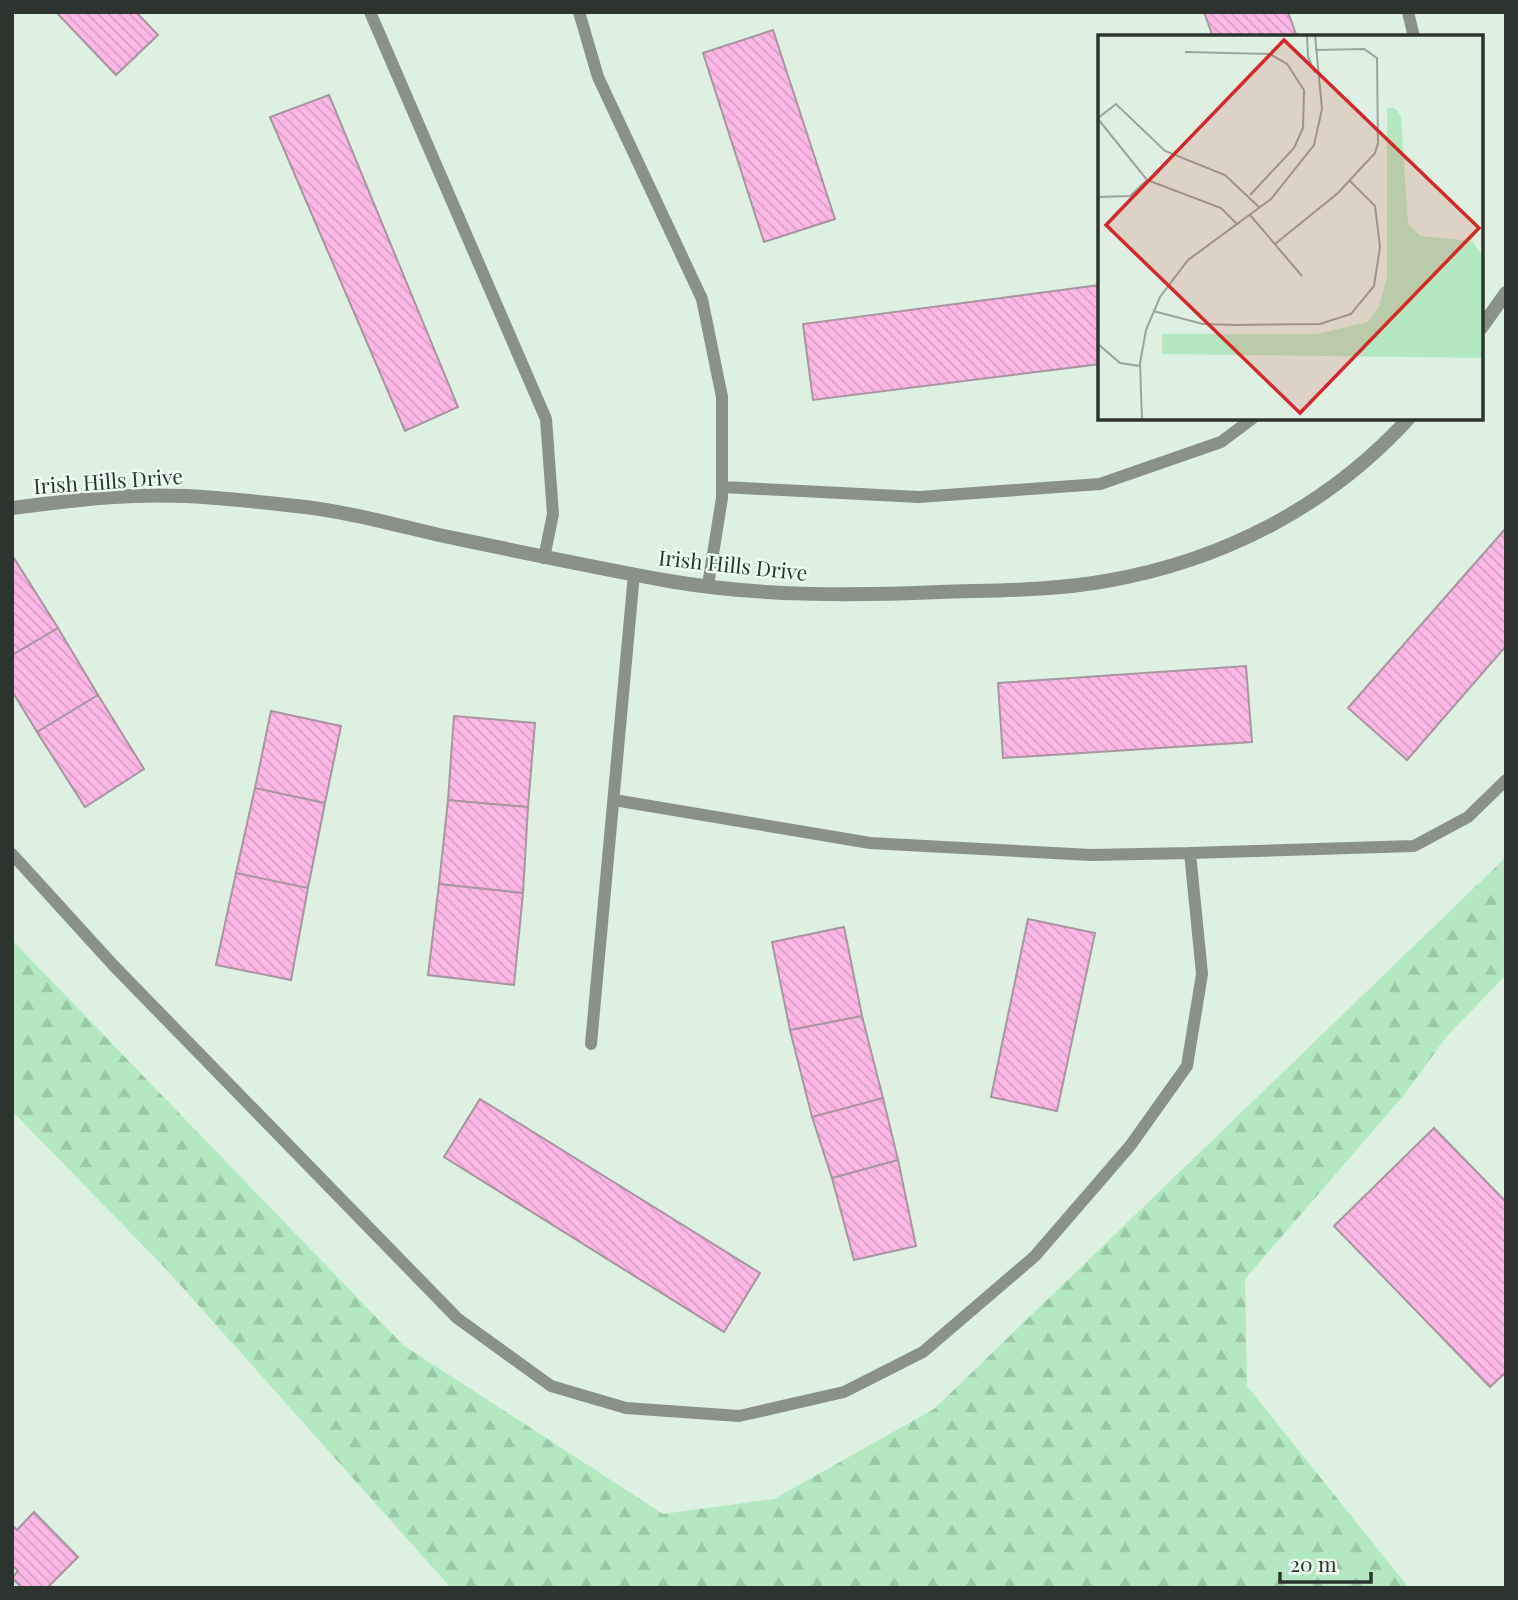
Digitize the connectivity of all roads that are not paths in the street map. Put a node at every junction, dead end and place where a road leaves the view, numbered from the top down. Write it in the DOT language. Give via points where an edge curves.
graph roads {
  1 [pos="370,12"];
  2 [pos="579,12"];
  3 [pos="1408,12"];
  4 [pos="1414,35"];
  5 [pos="1506,280"];
  6 [pos="1504,297"];
  7 [pos="1483,325"];
  8 [pos="1251,420"];
  9 [pos="1407,420"];
  10 [pos="722,487"];
  11 [pos="12,508"];
  12 [pos="544,558"];
  13 [pos="634,574"];
  14 [pos="708,585"];
  15 [pos="1506,780"];
  16 [pos="614,800"];
  17 [pos="1190,853"];
  18 [pos="12,854"];
  19 [pos="591,1044"];
  1 -- 12 [label="lane" via="546,419 553,514"];
  2 -- 10 [label="lane" via="598,77 702,299 722,397"];
  3 -- 4 [label="lane"];
  5 -- 6 [label="street"];
  6 -- 7 [label="street"];
  8 -- 10 [label="lane" via="1221,442 1100,484 919,497"];
  9 -- 14 [label="street, Irish Hills Drive" via="1358,467 1278,521 1197,559 1107,581 914,593 791,593"];
  10 -- 14 [label="lane"];
  11 -- 12 [label="street, Irish Hills Drive" via="138,496 300,506"];
  12 -- 13 [label="street, Irish Hills Drive"];
  13 -- 14 [label="street, Irish Hills Drive"];
  13 -- 16 [label="lane"];
  15 -- 17 [label="lane" via="1468,817 1414,846"];
  16 -- 17 [label="lane" via="870,842 1091,855"];
  16 -- 19 [label="lane"];
  17 -- 18 [label="lane" via="1202,974 1187,1066 1130,1146 1035,1256 923,1352 844,1392 739,1416 626,1408 551,1386 457,1318 114,966"];
}
